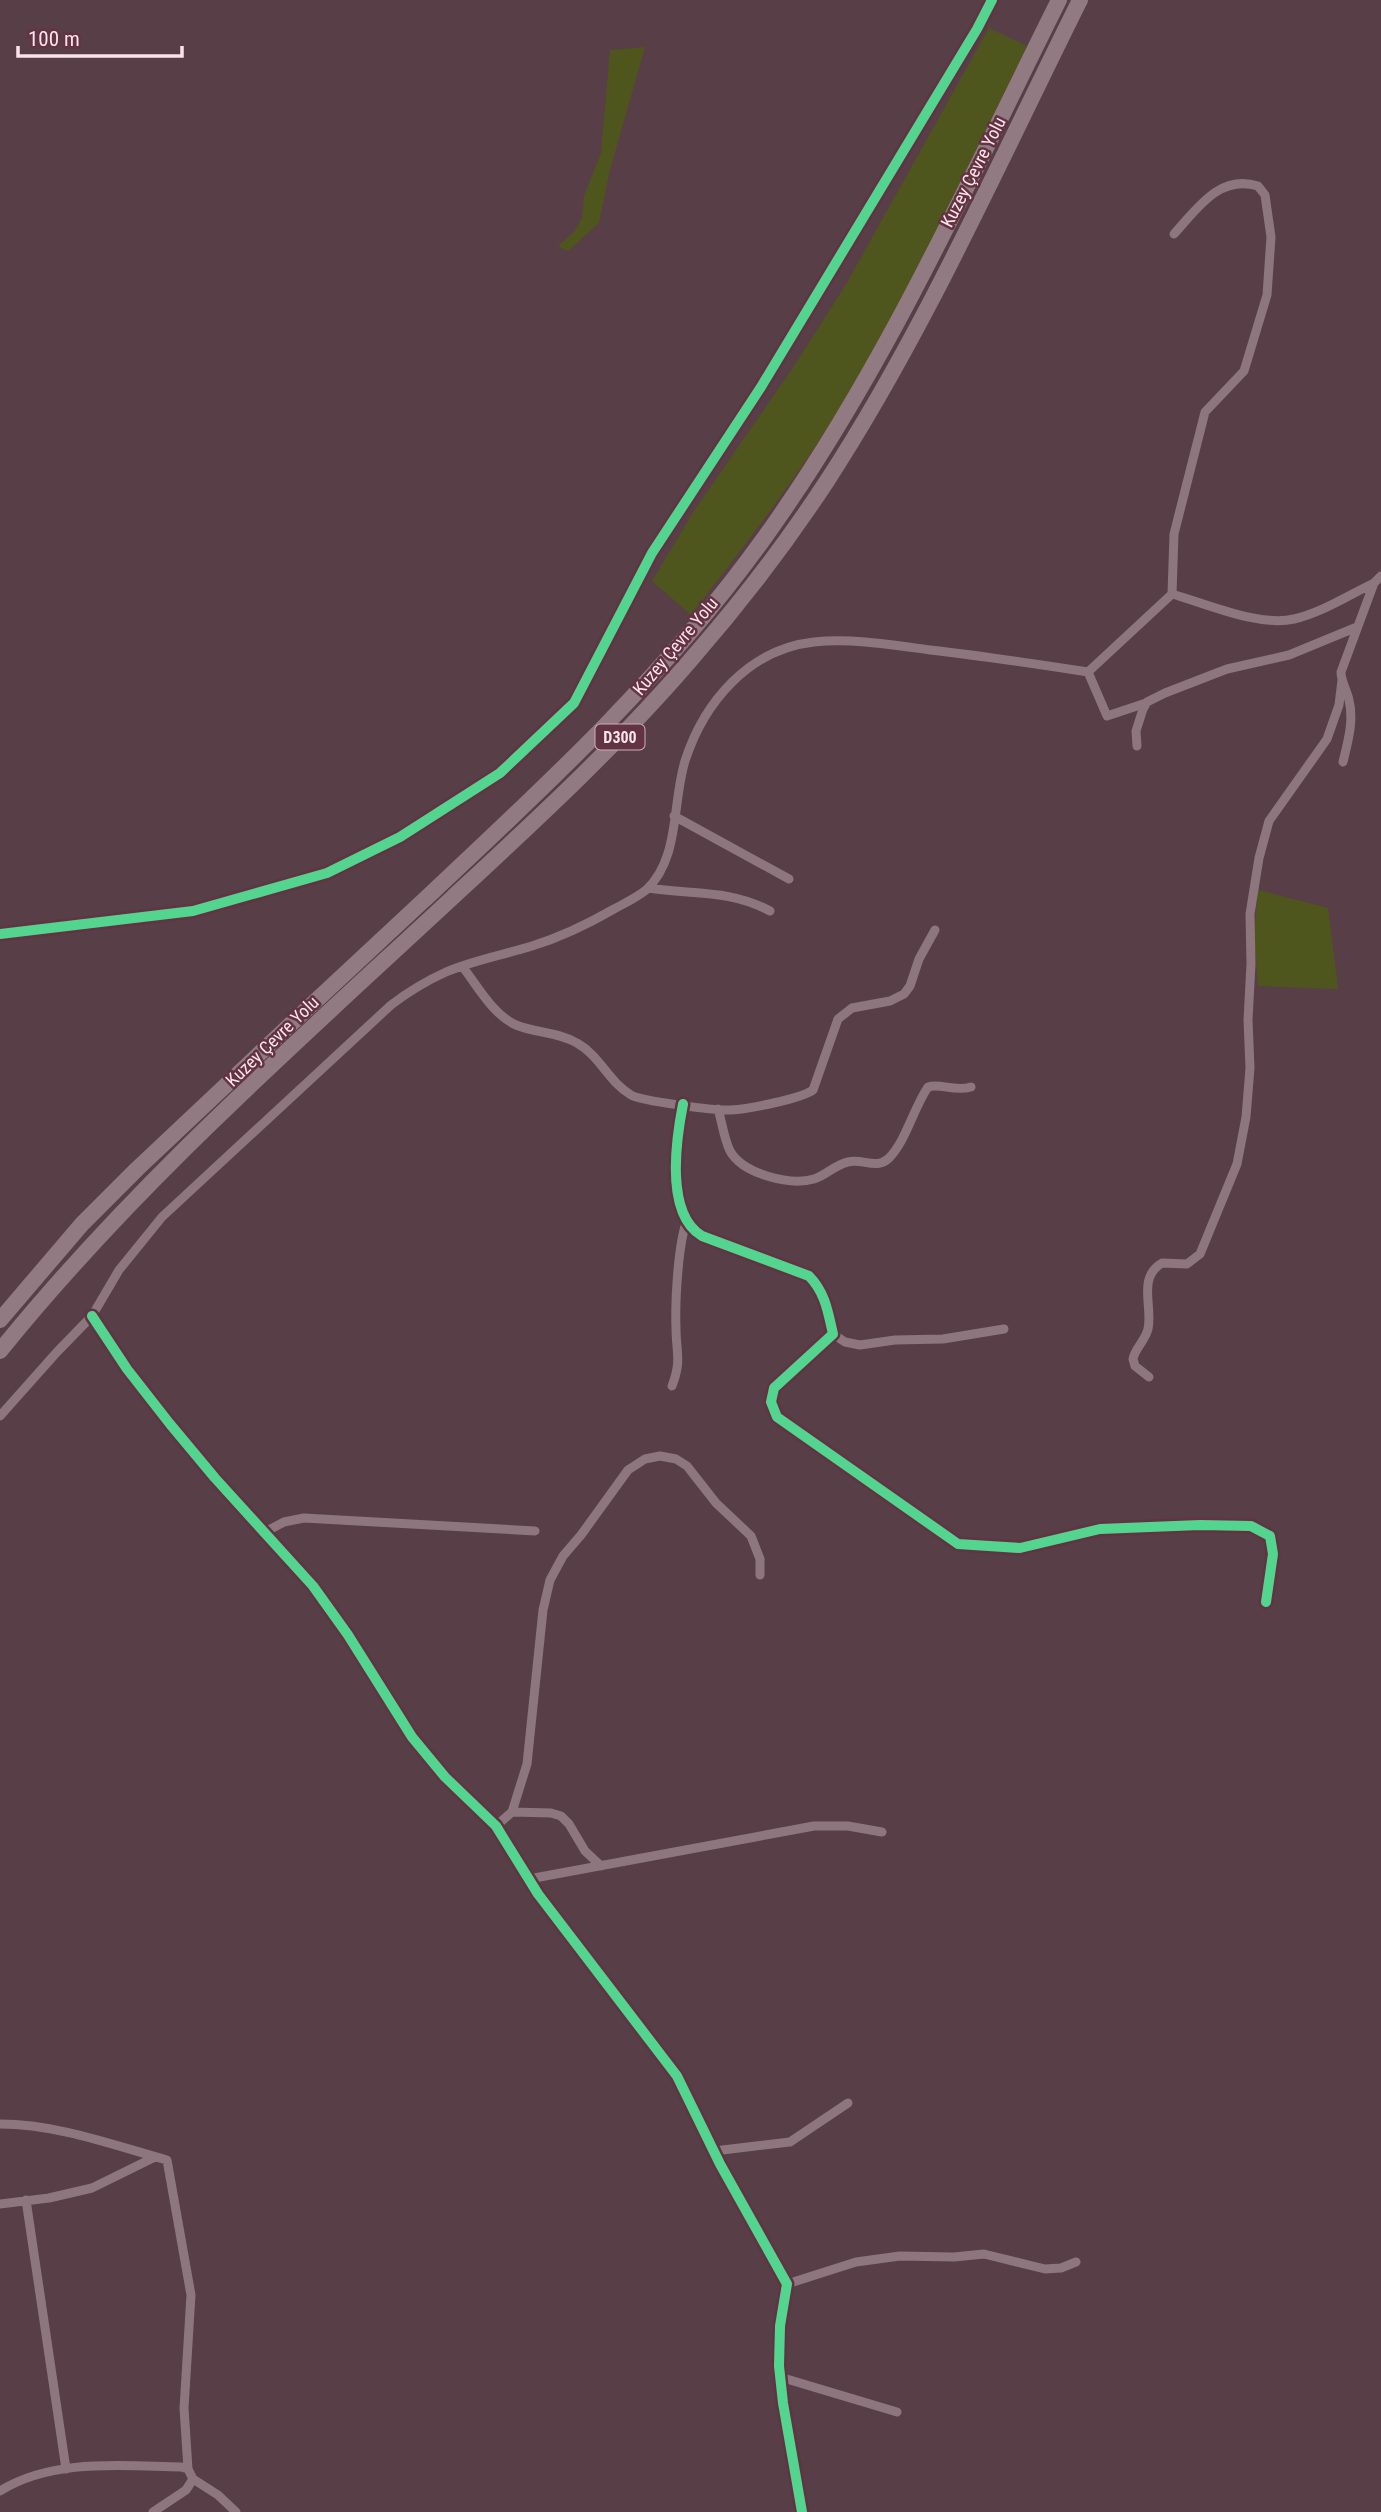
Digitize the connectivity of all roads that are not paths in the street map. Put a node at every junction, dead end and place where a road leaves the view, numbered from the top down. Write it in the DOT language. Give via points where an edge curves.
graph roads {
  1 [pos="992,0"];
  2 [pos="1059,0"];
  3 [pos="1080,0"];
  4 [pos="1174,234"];
  5 [pos="1377,580"];
  6 [pos="1172,594"];
  7 [pos="1357,627"];
  8 [pos="1088,672"];
  9 [pos="1342,680"];
  10 [pos="1147,702"];
  11 [pos="1137,746"];
  12 [pos="1343,762"];
  13 [pos="674,816"];
  14 [pos="789,879"];
  15 [pos="648,888"];
  16 [pos="770,911"];
  17 [pos="935,930"];
  18 [pos="0,934"];
  19 [pos="462,966"];
  20 [pos="971,1087"];
  21 [pos="683,1104"];
  22 [pos="718,1109"];
  23 [pos="687,1220"];
  24 [pos="92,1316"];
  25 [pos="0,1320"];
  26 [pos="1004,1329"];
  27 [pos="833,1334"];
  28 [pos="0,1351"];
  29 [pos="1149,1377"];
  30 [pos="672,1386"];
  31 [pos="0,1416"];
  32 [pos="535,1531"];
  33 [pos="265,1532"];
  34 [pos="760,1575"];
  35 [pos="1266,1602"];
  36 [pos="512,1812"];
  37 [pos="496,1826"];
  38 [pos="882,1832"];
  39 [pos="601,1866"];
  40 [pos="529,1879"];
  41 [pos="848,2104"];
  42 [pos="0,2123"];
  43 [pos="714,2151"];
  44 [pos="155,2157"];
  45 [pos="26,2200"];
  46 [pos="0,2204"];
  47 [pos="1076,2262"];
  48 [pos="787,2284"];
  49 [pos="780,2377"];
  50 [pos="897,2412"];
  51 [pos="66,2469"];
  52 [pos="188,2469"];
  53 [pos="193,2479"];
  54 [pos="0,2491"];
  55 [pos="153,2512"];
  56 [pos="236,2512"];
  57 [pos="802,2512"];
  1 -- 18 [label="street" via="761,387 652,553 575,703 500,774 400,837 327,873 193,911"];
  2 -- 25 [label="highway, Kuzey Çevre Yolu / D300" via="931,260 868,375 806,480 684,642 557,776 137,1169 82,1224"];
  3 -- 28 [label="highway, Kuzey Çevre Yolu / D300" via="884,384 827,481 779,550 696,654 572,787 155,1179 87,1248"];
  4 -- 6 [label="street" via="1222,188 1248,184 1258,186 1265,195 1271,257 1263,314 1244,371 1205,412 1174,534"];
  5 -- 6 [label="street" via="1309,614 1286,620 1258,618"];
  5 -- 7 [label="street"];
  6 -- 8 [label="street"];
  7 -- 9 [label="street"];
  7 -- 10 [label="street" via="1289,655 1227,669"];
  8 -- 10 [label="street" via="1107,716"];
  8 -- 13 [label="street" via="885,644 824,641 790,647 738,676 709,708 685,761"];
  9 -- 12 [label="street" via="1351,719"];
  9 -- 29 [label="street" via="1339,705 1326,739 1269,821 1250,914 1248,1093 1237,1164 1200,1254 1187,1264 1162,1264 1149,1276 1147,1330 1133,1359"];
  10 -- 11 [label="street" via="1137,723"];
  13 -- 14 [label="street"];
  13 -- 15 [label="street" via="669,853"];
  15 -- 16 [label="street" via="723,894"];
  15 -- 19 [label="street" via="559,936"];
  17 -- 22 [label="street" via="904,994 852,1008 838,1019 813,1090 729,1111"];
  19 -- 21 [label="street" via="508,1021 580,1044 616,1084 636,1098"];
  19 -- 24 [label="street" via="391,1005 177,1201 127,1260"];
  20 -- 22 [label="street" via="928,1087 893,1153 883,1162 848,1162 807,1180 765,1174 740,1162 729,1149"];
  21 -- 22 [label="street"];
  21 -- 23 [label="street" via="677,1172"];
  23 -- 27 [label="street" via="702,1236 809,1276 824,1297"];
  23 -- 30 [label="street" via="681,1244 678,1366"];
  24 -- 31 [label="street"];
  24 -- 33 [label="street" via="170,1424"];
  26 -- 27 [label="street" via="860,1345"];
  27 -- 35 [label="street" via="774,1388 774,1412 958,1544 1020,1548 1100,1530 1251,1526 1270,1536 1273,1554"];
  32 -- 33 [label="street" via="304,1518"];
  33 -- 37 [label="street" via="331,1610 425,1754"];
  34 -- 36 [label="street" via="760,1559 751,1536 716,1503 687,1466 660,1456 628,1470 563,1556 546,1591 527,1764"];
  36 -- 37 [label="street"];
  36 -- 39 [label="street" via="561,1816"];
  37 -- 40 [label="street"];
  38 -- 39 [label="street" via="814,1826"];
  39 -- 40 [label="street"];
  40 -- 43 [label="street" via="677,2076"];
  41 -- 43 [label="street" via="790,2142"];
  42 -- 44 [label="street" via="58,2130"];
  43 -- 48 [label="street"];
  44 -- 45 [label="street" via="92,2188"];
  44 -- 52 [label="street" via="167,2160 191,2295 184,2408"];
  45 -- 46 [label="street"];
  45 -- 51 [label="street"];
  47 -- 48 [label="street" via="1045,2269 984,2254 900,2256 856,2262"];
  48 -- 49 [label="street" via="780,2326"];
  49 -- 50 [label="street"];
  49 -- 57 [label="street"];
  51 -- 52 [label="street" via="106,2465"];
  51 -- 54 [label="street"];
  52 -- 53 [label="street"];
  53 -- 55 [label="street" via="186,2490"];
  53 -- 56 [label="street"];
}
